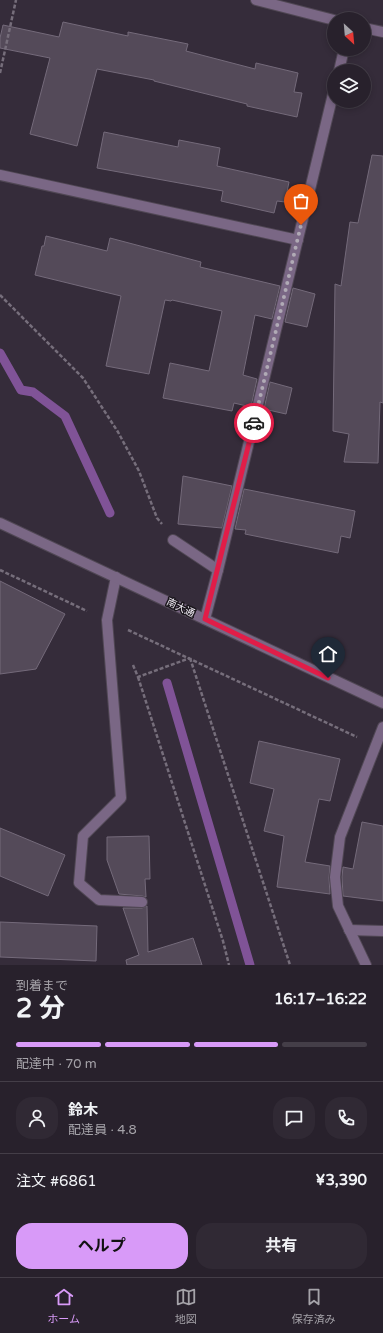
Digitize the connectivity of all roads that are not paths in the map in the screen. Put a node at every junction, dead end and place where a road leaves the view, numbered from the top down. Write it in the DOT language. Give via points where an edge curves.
graph roads {
  1 [pos="256,0"];
  2 [pos="327,18"];
  3 [pos="371,29"];
  4 [pos="383,32"];
  5 [pos="330,108"];
  6 [pos="0,175"];
  7 [pos="298,240"];
  8 [pos="0,523"];
  9 [pos="173,540"];
  10 [pos="218,570"];
  11 [pos="116,577"];
  12 [pos="205,619"];
  13 [pos="383,703"];
  14 [pos="383,727"];
  15 [pos="142,902"];
  16 [pos="349,930"];
  17 [pos="383,932"];
  18 [pos="366,965"];
  1 -- 2 [label="street"];
  3 -- 4 [label="street"];
  5 -- 7 [label="street"];
  6 -- 7 [label="street"];
  7 -- 10 [label="street"];
  8 -- 11 [label="street, 南大通"];
  9 -- 10 [label="street"];
  10 -- 12 [label="street"];
  11 -- 12 [label="street, 南大通"];
  11 -- 15 [label="street" via="107,620 121,798 83,836 79,883 99,900"];
  12 -- 13 [label="street, 南大通"];
  14 -- 16 [label="street" via="340,837 335,877 338,906"];
  16 -- 17 [label="street"];
  16 -- 18 [label="street"];
}
